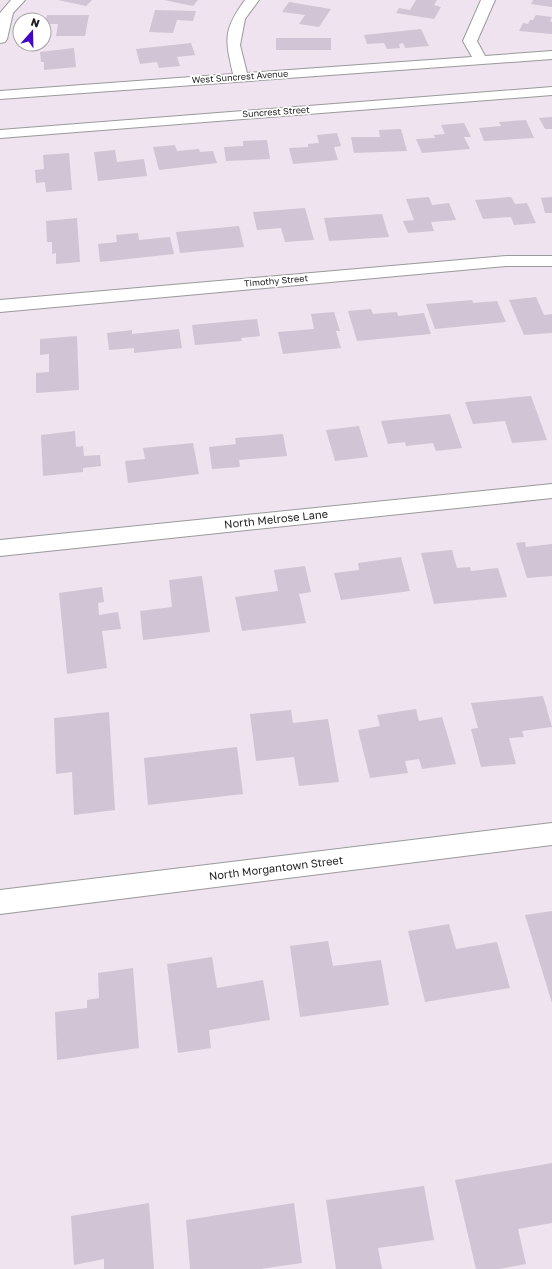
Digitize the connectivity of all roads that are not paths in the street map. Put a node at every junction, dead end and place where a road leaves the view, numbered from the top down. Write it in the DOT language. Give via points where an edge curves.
graph roads {
  1 [pos="18,0"];
  2 [pos="252,0"];
  3 [pos="488,0"];
  4 [pos="0,39"];
  5 [pos="552,55"];
  6 [pos="481,60"];
  7 [pos="241,77"];
  8 [pos="552,91"];
  9 [pos="0,95"];
  10 [pos="0,134"];
  11 [pos="552,261"];
  12 [pos="0,306"];
  13 [pos="552,491"];
  14 [pos="0,548"];
  15 [pos="552,834"];
  16 [pos="0,902"];
  1 -- 4 [label="street" via="7,12"];
  2 -- 7 [label="street" via="238,19 233,45"];
  3 -- 6 [label="street" via="470,40"];
  5 -- 6 [label="street, West Suncrest Avenue"];
  6 -- 7 [label="street, West Suncrest Avenue"];
  7 -- 9 [label="street, West Suncrest Avenue"];
  8 -- 10 [label="street, Suncrest Street"];
  11 -- 12 [label="street, Timothy Street" via="506,261"];
  13 -- 14 [label="street, North Melrose Lane"];
  15 -- 16 [label="street, North Morgantown Street"];
}
